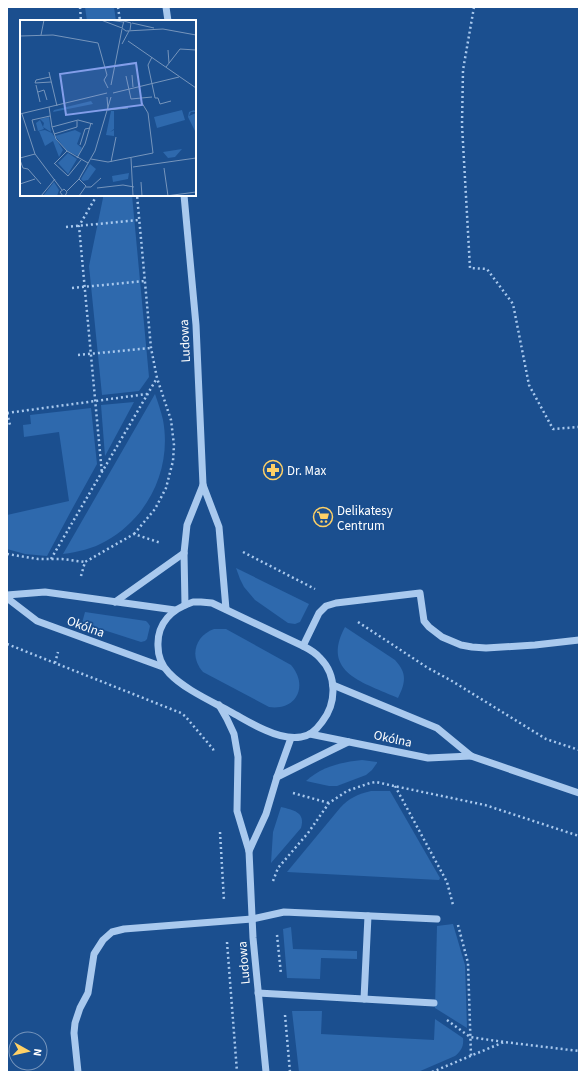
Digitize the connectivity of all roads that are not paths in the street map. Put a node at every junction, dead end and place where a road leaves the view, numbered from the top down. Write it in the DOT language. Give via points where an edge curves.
graph roads {
  1 [pos="166,7"];
  2 [pos="168,20"];
  3 [pos="184,196"];
  4 [pos="203,485"];
  5 [pos="184,554"];
  6 [pos="7,596"];
  7 [pos="115,602"];
  8 [pos="185,605"];
  9 [pos="226,609"];
  10 [pos="175,610"];
  11 [pos="579,640"];
  12 [pos="303,646"];
  13 [pos="163,667"];
  14 [pos="333,684"];
  15 [pos="218,705"];
  16 [pos="310,734"];
  17 [pos="291,738"];
  18 [pos="348,742"];
  19 [pos="471,756"];
  20 [pos="277,776"];
  21 [pos="579,793"];
  22 [pos="249,851"];
  23 [pos="368,916"];
  24 [pos="252,919"];
  25 [pos="437,919"];
  26 [pos="258,993"];
  27 [pos="364,999"];
  28 [pos="434,1003"];
  29 [pos="78,1072"];
  30 [pos="266,1072"];
  1 -- 2 [label="street"];
  3 -- 4 [label="street, Ludowa" via="196,325"];
  4 -- 5 [label="street, Ludowa" via="187,525"];
  4 -- 9 [label="street, Ludowa" via="219,527"];
  5 -- 7 [label="street"];
  5 -- 8 [label="street, Ludowa"];
  6 -- 7 [label="street, Okólna" via="44,592"];
  6 -- 13 [label="street, Okólna" via="37,621"];
  7 -- 10 [label="street, Okólna"];
  8 -- 9 [label="street" via="193,602 212,603"];
  8 -- 10 [label="street"];
  9 -- 12 [label="street"];
  10 -- 13 [label="street" via="164,622 158,640 158,651"];
  11 -- 12 [label="street" via="486,648 461,645 442,637 424,621 420,593 326,606 319,613"];
  12 -- 14 [label="street" via="321,658 330,672"];
  13 -- 15 [label="street" via="179,682"];
  14 -- 16 [label="street" via="331,707 326,718"];
  14 -- 19 [label="street, Okólna" via="437,728"];
  15 -- 17 [label="street" via="266,730"];
  15 -- 22 [label="street, Ludowa" via="234,734 238,757 237,811"];
  16 -- 17 [label="street"];
  16 -- 18 [label="street, Okólna"];
  17 -- 20 [label="street, Ludowa"];
  18 -- 19 [label="street, Okólna" via="428,758"];
  18 -- 20 [label="street"];
  19 -- 21 [label="street, Okólna"];
  20 -- 22 [label="street, Ludowa" via="266,814"];
  22 -- 24 [label="street, Ludowa"];
  23 -- 24 [label="street" via="284,912"];
  23 -- 25 [label="street"];
  23 -- 27 [label="street"];
  24 -- 26 [label="street, Ludowa"];
  24 -- 29 [label="street" via="112,932 94,954 88,993 75,1023"];
  26 -- 27 [label="street"];
  26 -- 30 [label="street, Ludowa"];
  27 -- 28 [label="street"];
}
